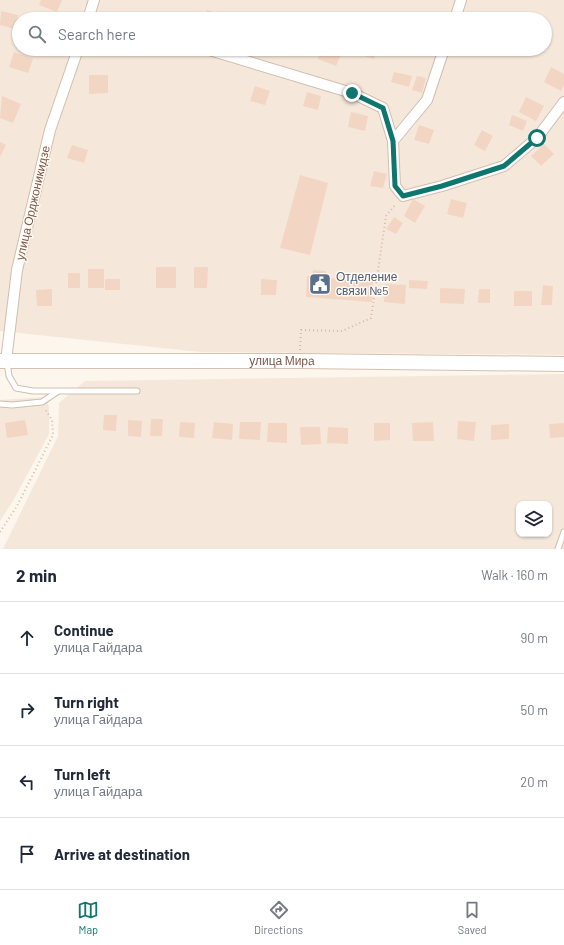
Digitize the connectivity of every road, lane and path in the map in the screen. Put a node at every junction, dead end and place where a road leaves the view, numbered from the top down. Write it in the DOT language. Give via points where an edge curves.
graph roads {
  1 [pos="94,0"];
  2 [pos="461,0"];
  3 [pos="90,12"];
  4 [pos="457,12"];
  5 [pos="76,56"];
  6 [pos="229,56"];
  7 [pos="442,56"];
  8 [pos="564,102"];
  9 [pos="393,141"];
  10 [pos="403,196"];
  11 [pos="3,361"];
  12 [pos="300,361"];
  13 [pos="564,364"];
  14 [pos="58,391"];
  15 [pos="137,391"];
  16 [pos="42,402"];
  17 [pos="0,404"];
  18 [pos="0,532"];
  19 [pos="564,532"];
  20 [pos="558,549"];
  1 -- 3 [label="street"];
  2 -- 4 [label="street"];
  5 -- 11 [label="street, улица Орджоникидзе" via="50,130 17,270"];
  6 -- 9 [label="street" via="352,93 383,108"];
  7 -- 9 [label="street" via="427,100"];
  8 -- 10 [label="street" via="537,138 504,166"];
  9 -- 10 [label="street" via="395,186"];
  10 -- 12 [label="path" via="386,216 371,318 342,331 301,330"];
  11 -- 12 [label="main road, улица Мира"];
  11 -- 14 [label="lane" via="16,388"];
  12 -- 13 [label="main road, улица Мира"];
  14 -- 15 [label="lane"];
  14 -- 16 [label="lane"];
  16 -- 17 [label="lane"];
  16 -- 18 [label="path" via="52,420 53,435 17,506"];
  19 -- 20 [label="lane"];
}
